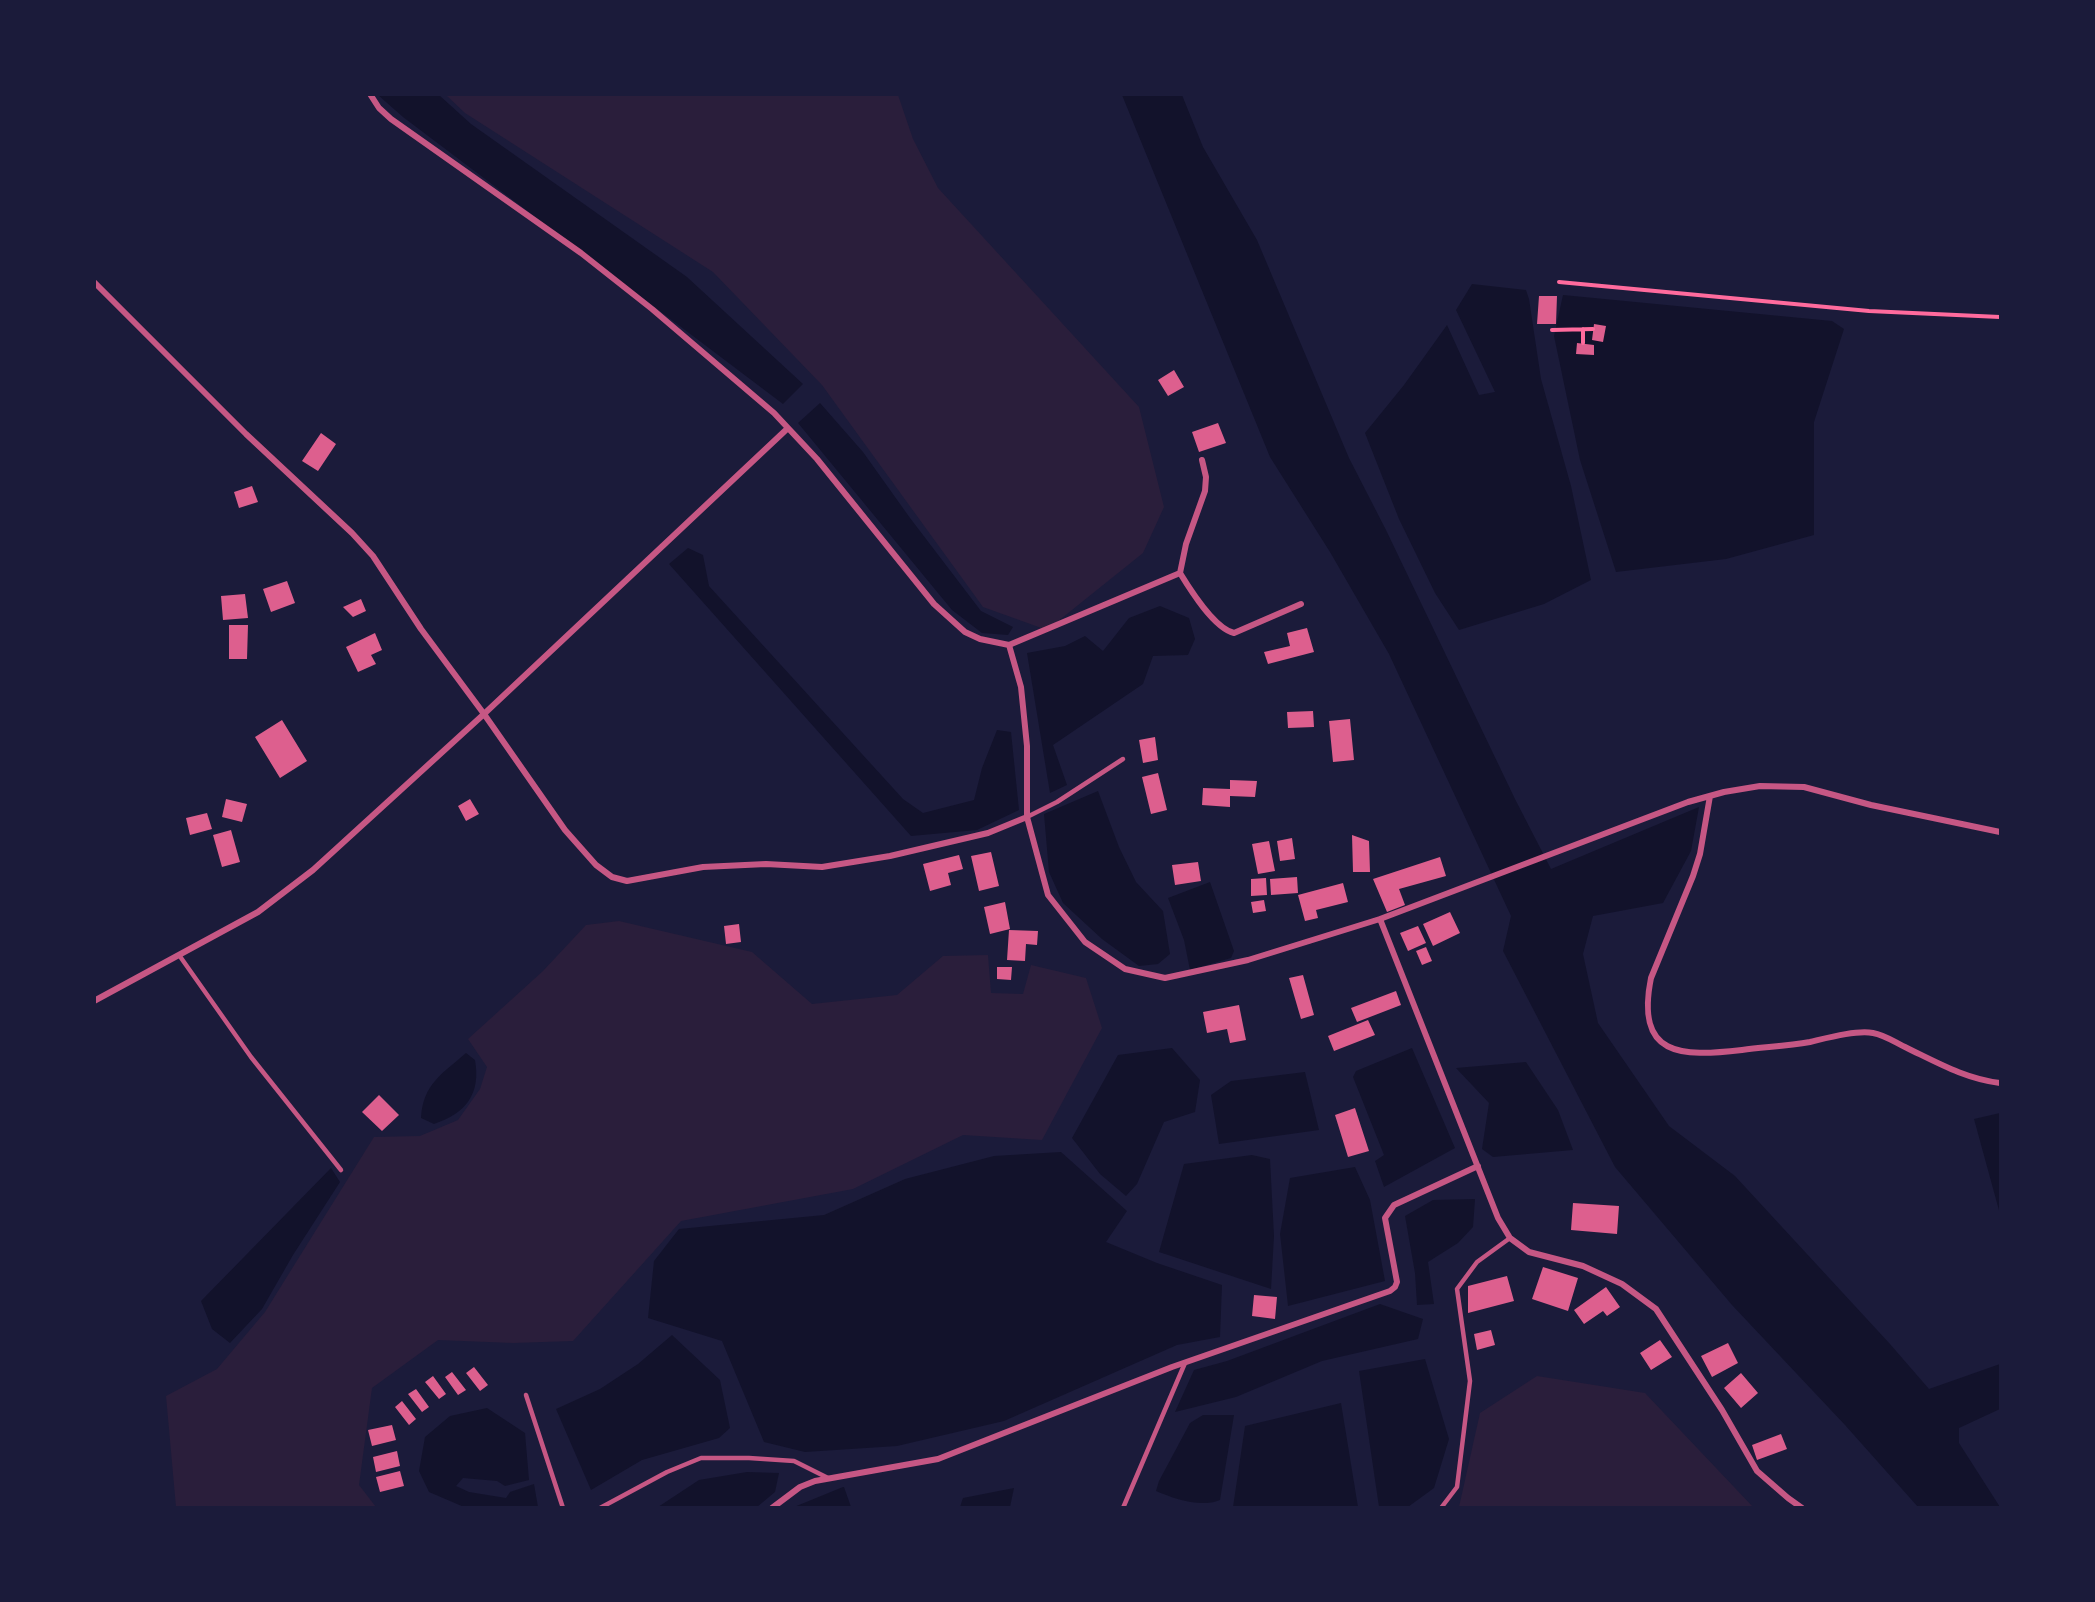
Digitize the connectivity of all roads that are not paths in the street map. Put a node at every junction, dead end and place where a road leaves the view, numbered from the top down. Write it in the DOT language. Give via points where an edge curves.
graph roads {
  1 [pos="370,94"];
  2 [pos="94,282"];
  3 [pos="788,428"];
  4 [pos="1202,460"];
  5 [pos="1180,573"];
  6 [pos="1301,604"];
  7 [pos="1009,645"];
  8 [pos="484,714"];
  9 [pos="1123,759"];
  10 [pos="1710,796"];
  11 [pos="1027,817"];
  12 [pos="2001,832"];
  13 [pos="1380,919"];
  14 [pos="179,955"];
  15 [pos="94,1001"];
  16 [pos="2001,1083"];
  17 [pos="1478,1166"];
  18 [pos="341,1170"];
  19 [pos="1510,1238"];
  20 [pos="1185,1362"];
  21 [pos="526,1395"];
  22 [pos="828,1479"];
  23 [pos="563,1508"];
  24 [pos="600,1508"];
  25 [pos="772,1508"];
  26 [pos="1123,1508"];
  27 [pos="1441,1508"];
  28 [pos="1802,1508"];
  1 -- 3 [label="street" via="391,119 652,309"];
  2 -- 8 [label="street" via="373,556"];
  3 -- 7 [label="street" via="934,604 965,632"];
  3 -- 8 [label="street"];
  4 -- 5 [label="street" via="1205,491"];
  5 -- 6 [label="street" via="1228,632 1241,631"];
  5 -- 7 [label="street"];
  7 -- 11 [label="street" via="1021,687 1028,746"];
  8 -- 11 [label="street" via="565,830 597,865 612,877 627,881 704,867 822,867 988,833"];
  8 -- 14 [label="street" via="313,870 258,912"];
  9 -- 11 [label="lane"];
  10 -- 12 [label="street" via="1760,786 1804,787"];
  10 -- 13 [label="street"];
  10 -- 16 [label="street" via="1693,876 1648,990 1650,1024 1664,1044 1679,1052 1706,1054 1872,1033 1957,1072"];
  11 -- 13 [label="street" via="1048,895 1085,942 1125,969 1165,978 1248,960"];
  13 -- 17 [label="street"];
  14 -- 15 [label="street"];
  14 -- 18 [label="lane" via="251,1057"];
  17 -- 19 [label="street"];
  17 -- 20 [label="street" via="1389,1210 1385,1218 1397,1282 1390,1291"];
  19 -- 27 [label="lane" via="1477,1262 1457,1289 1470,1381 1456,1487"];
  19 -- 28 [label="street" via="1529,1252 1584,1266 1622,1284 1656,1309 1757,1471"];
  20 -- 22 [label="street" via="938,1459"];
  20 -- 26 [label="lane"];
  21 -- 23 [label="lane"];
  22 -- 24 [label="lane" via="794,1461 701,1458"];
  22 -- 25 [label="street" via="800,1487"];
}
